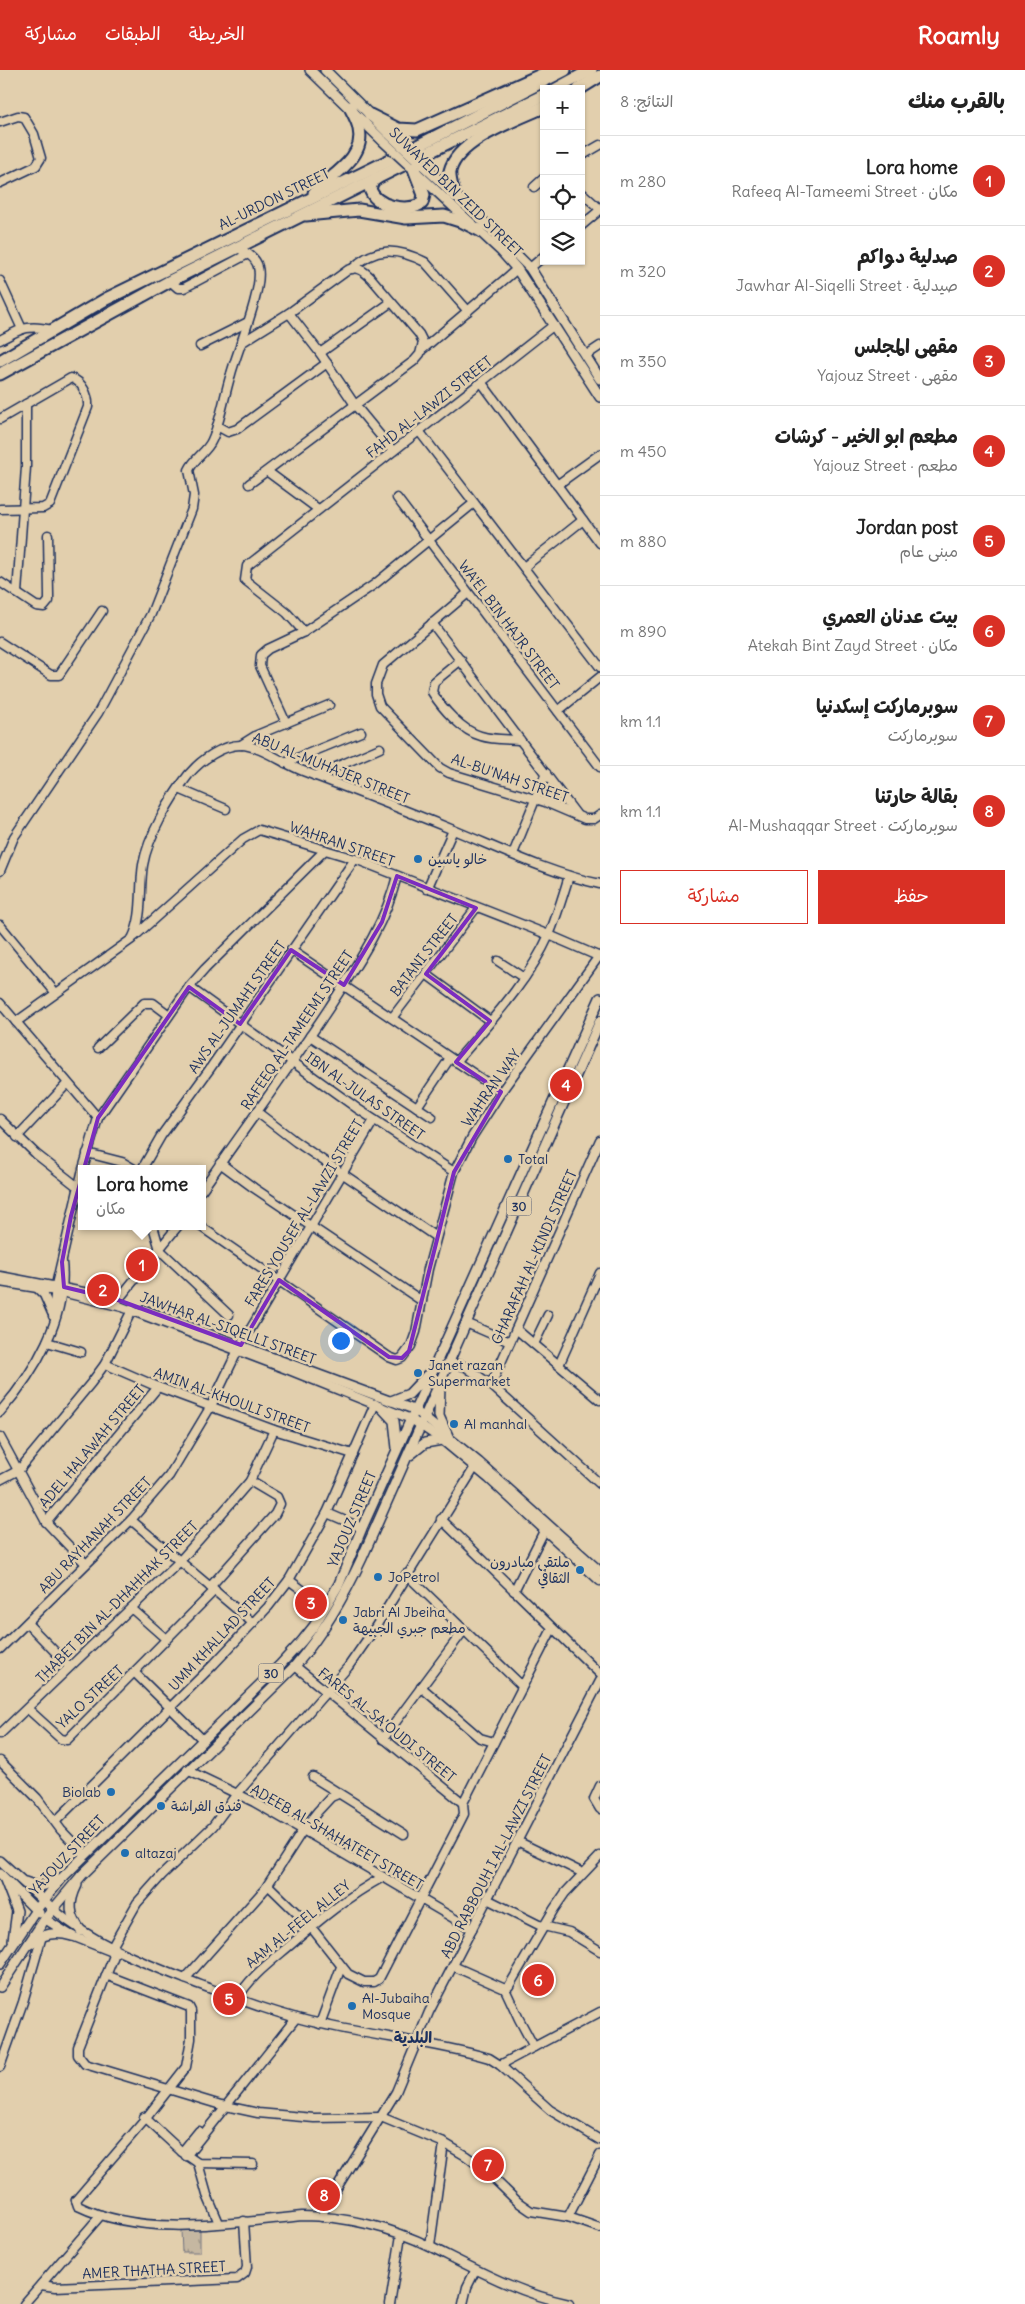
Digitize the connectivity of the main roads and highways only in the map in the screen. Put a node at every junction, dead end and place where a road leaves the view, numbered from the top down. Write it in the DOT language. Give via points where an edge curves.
graph roads {
  1 [pos="310,70"];
  2 [pos="325,70"];
  3 [pos="565,70"];
  4 [pos="591,70"];
  5 [pos="545,73"];
  6 [pos="600,76"];
  7 [pos="563,85"];
  8 [pos="585,85"];
  9 [pos="540,97"];
  10 [pos="350,107"];
  11 [pos="540,109"];
  12 [pos="370,115"];
  13 [pos="387,138"];
  14 [pos="414,165"];
  15 [pos="377,178"];
  16 [pos="454,194"];
  17 [pos="310,198"];
  18 [pos="300,216"];
  19 [pos="479,230"];
  20 [pos="0,361"];
  21 [pos="0,374"];
  22 [pos="600,379"];
  23 [pos="600,396"];
  24 [pos="600,999"];
  25 [pos="600,1021"];
  26 [pos="597,1032"];
  27 [pos="438,1360"];
  28 [pos="441,1377"];
  29 [pos="391,1402"];
  30 [pos="378,1405"];
  31 [pos="397,1450"];
  32 [pos="404,1463"];
  33 [pos="0,1861"];
  34 [pos="82,1875"];
  35 [pos="3,1877"];
  36 [pos="17,1877"];
  37 [pos="62,1878"];
  38 [pos="43,1900"];
  39 [pos="36,1910"];
  40 [pos="53,1910"];
  41 [pos="45,1919"];
  42 [pos="81,1931"];
  43 [pos="72,1936"];
  44 [pos="11,1947"];
  45 [pos="22,1950"];
  46 [pos="1,1962"];
  47 [pos="0,1987"];
  1 -- 10 [label="main road, SUWAYED BIN ZEID STREET"];
  2 -- 12 [label="main road, SUWAYED BIN ZEID STREET"];
  3 -- 5 [label="highway, AL-URDON STREET"];
  4 -- 7 [label="highway"];
  5 -- 12 [label="highway" via="417,130 398,129"];
  5 -- 17 [label="highway, AL-URDON STREET"];
  6 -- 8 [label="highway"];
  9 -- 15 [label="highway, AL-URDON STREET"];
  10 -- 13 [label="main road, SUWAYED BIN ZEID STREET"];
  10 -- 17 [label="highway" via="360,130 357,150"];
  11 -- 16 [label="highway" via="482,137 462,152 450,170"];
  12 -- 13 [label="main road, SUWAYED BIN ZEID STREET"];
  13 -- 14 [label="main road, SUWAYED BIN ZEID STREET, bridge"];
  14 -- 15 [label="highway" via="424,195 422,203 417,206 398,207 376,198 370,188"];
  14 -- 16 [label="main road, SUWAYED BIN ZEID STREET"];
  14 -- 19 [label="main road, SUWAYED BIN ZEID STREET"];
  15 -- 18 [label="highway, AL-URDON STREET"];
  16 -- 22 [label="main road, SUWAYED BIN ZEID STREET" via="530,268"];
  17 -- 20 [label="highway, AL-URDON STREET" via="106,299"];
  18 -- 19 [label="highway" via="359,210 406,218 444,216"];
  18 -- 21 [label="highway, AL-URDON STREET" via="170,280"];
  19 -- 23 [label="main road, SUWAYED BIN ZEID STREET" via="517,269"];
  24 -- 27 [label="main road, YAJOUZ STREET / 30"];
  25 -- 26 [label="main road, YAJOUZ STREET / 30"];
  26 -- 28 [label="main road, YAJOUZ STREET / 30"];
  27 -- 29 [label="main road" via="416,1388"];
  27 -- 31 [label="main road, YAJOUZ STREET / 30"];
  28 -- 32 [label="main road, YAJOUZ STREET / 30"];
  28 -- 32 [label="main road" via="439,1416 445,1438 422,1444"];
  30 -- 31 [label="main road" via="395,1424"];
  31 -- 37 [label="main road, YAJOUZ STREET / 30" via="342,1577 314,1626 285,1659"];
  32 -- 34 [label="main road, YAJOUZ STREET / 30" via="342,1599 316,1640 295,1666"];
  33 -- 36 [label="main road"];
  34 -- 40 [label="main road, YAJOUZ STREET / 30"];
  34 -- 42 [label="main road" via="70,1904 72,1920"];
  35 -- 39 [label="main road"];
  35 -- 44 [label="main road" via="16,1902"];
  36 -- 37 [label="main road" via="36,1887"];
  36 -- 38 [label="main road"];
  37 -- 38 [label="main road, YAJOUZ STREET / 30"];
  38 -- 39 [label="main road, YAJOUZ STREET / 30"];
  38 -- 40 [label="main road"];
  39 -- 41 [label="main road"];
  39 -- 44 [label="main road, YAJOUZ STREET / 30"];
  40 -- 41 [label="main road, YAJOUZ STREET / 30"];
  41 -- 45 [label="main road, YAJOUZ STREET / 30"];
  43 -- 45 [label="main road" via="61,1933 42,1936"];
  44 -- 46 [label="main road, YAJOUZ STREET / 30"];
  45 -- 47 [label="main road, YAJOUZ STREET / 30"];
}
